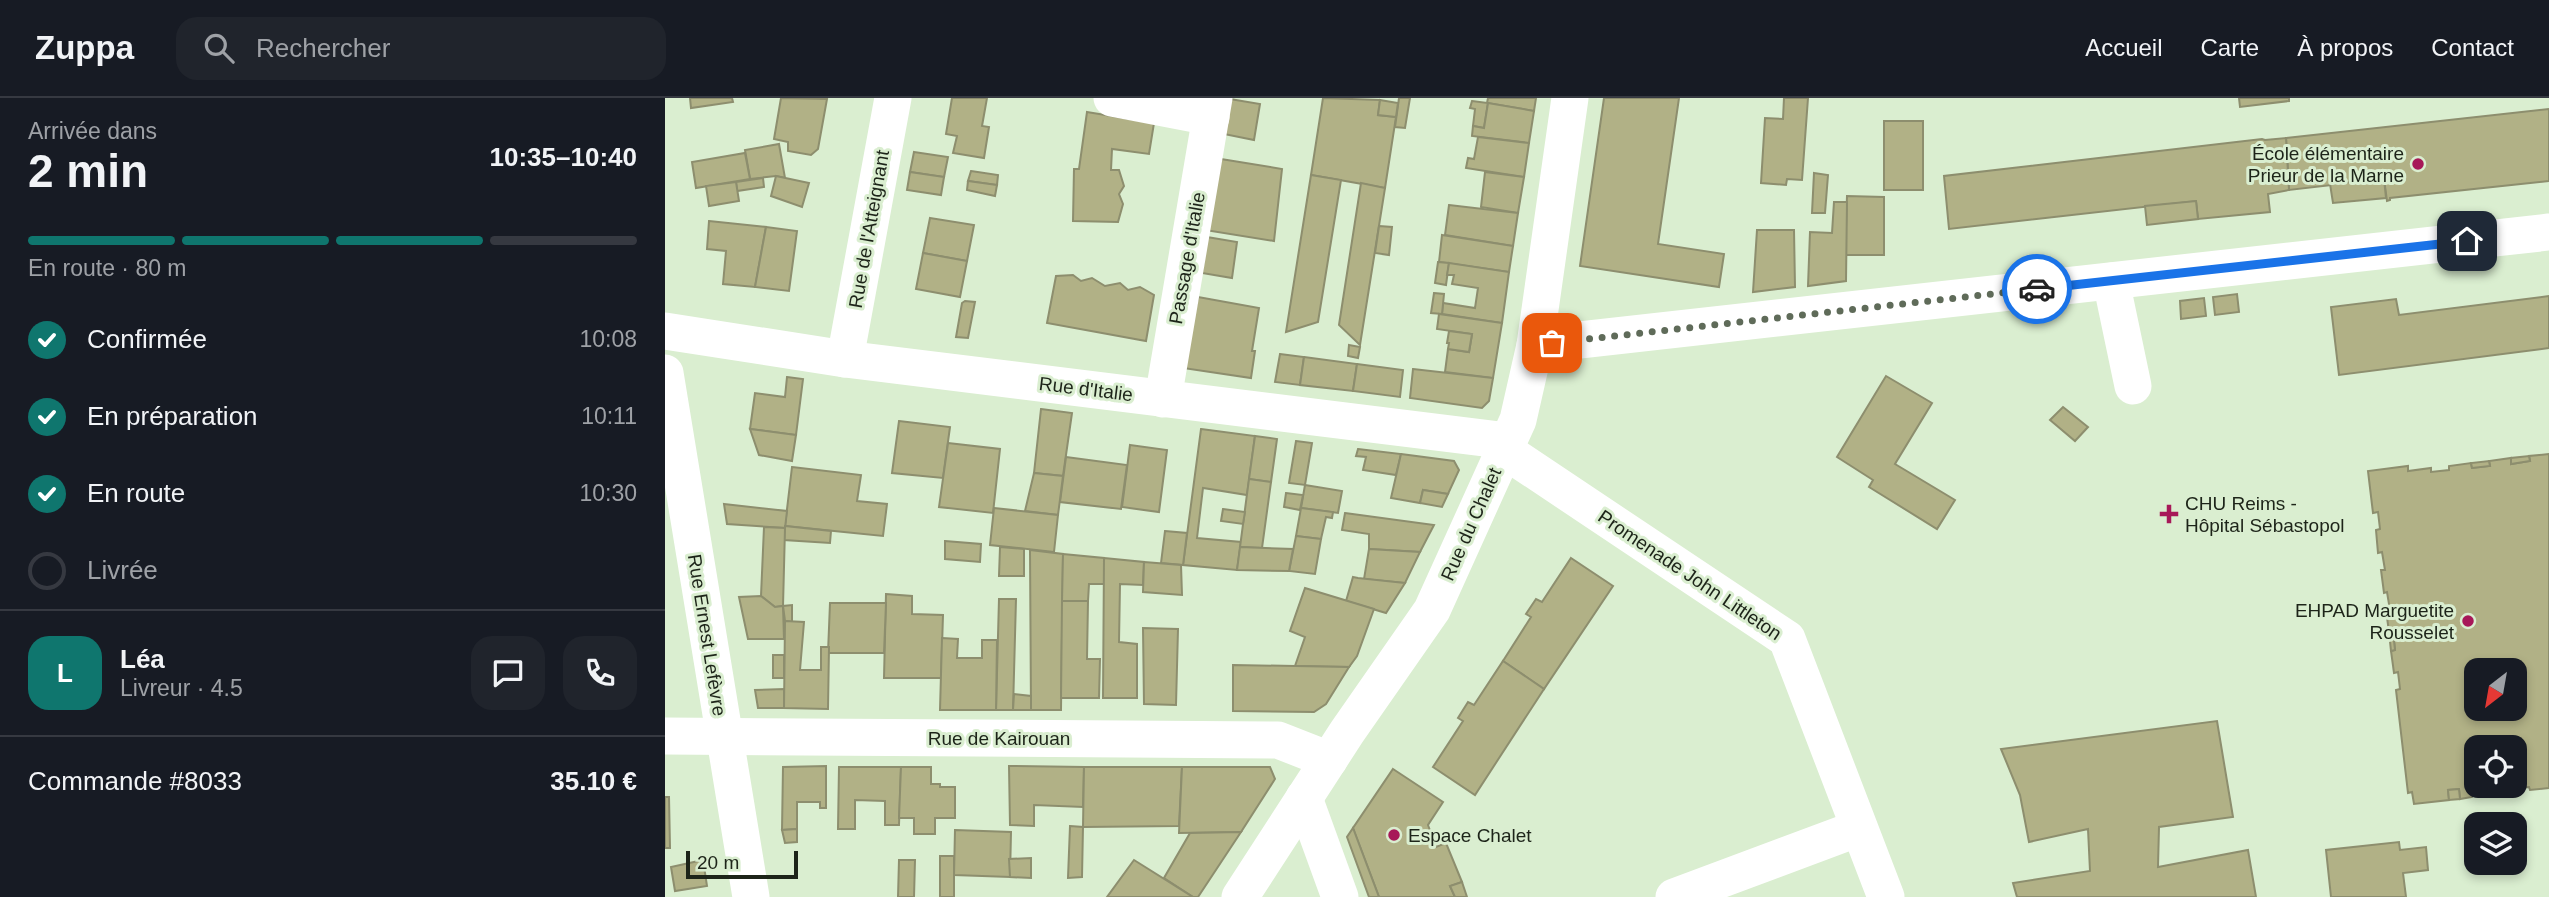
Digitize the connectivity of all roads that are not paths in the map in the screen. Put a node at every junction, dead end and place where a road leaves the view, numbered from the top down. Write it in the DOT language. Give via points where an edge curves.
graph roads {
  1 [pos="894,98"];
  2 [pos="1112,98"];
  3 [pos="1570,98"];
  4 [pos="1212,107"];
  5 [pos="2549,232"];
  6 [pos="2111,281"];
  7 [pos="665,331"];
  8 [pos="1535,345"];
  9 [pos="845,359"];
  10 [pos="665,373"];
  11 [pos="2133,386"];
  12 [pos="1164,399"];
  13 [pos="1506,445"];
  14 [pos="665,736"];
  15 [pos="723,736"];
  16 [pos="1329,760"];
  17 [pos="1304,798"];
  18 [pos="1859,828"];
  19 [pos="751,897"];
  20 [pos="1240,897"];
  21 [pos="1341,897"];
  22 [pos="1674,897"];
  23 [pos="1886,897"];
  1 -- 9 [label="street, Rue de l'Atteignant"];
  2 -- 4 [label="street, Passage d'Italie"];
  3 -- 8 [label="street, Rue du Chalet"];
  4 -- 12 [label="street, Passage d'Italie"];
  5 -- 6 [label="street"];
  6 -- 8 [label="street"];
  6 -- 11 [label="street"];
  7 -- 9 [label="street, Rue d'Italie"];
  8 -- 13 [label="street, Rue du Chalet" via="1518,420"];
  9 -- 12 [label="street, Rue d'Italie"];
  10 -- 15 [label="street, Rue Ernest Lefèvre"];
  12 -- 13 [label="street, Rue d'Italie"];
  13 -- 16 [label="street, Rue du Chalet" via="1432,610"];
  13 -- 18 [label="street, Promenade John Littleton" via="1787,639"];
  14 -- 15 [label="street, Rue de Kairouan"];
  15 -- 16 [label="street, Rue de Kairouan" via="1278,740"];
  15 -- 19 [label="street, Rue Ernest Lefèvre"];
  16 -- 17 [label="street, Rue du Chalet"];
  17 -- 20 [label="street, Rue du Chalet"];
  17 -- 21 [label="street"];
  18 -- 22 [label="street"];
  18 -- 23 [label="street, Promenade John Littleton"];
}
